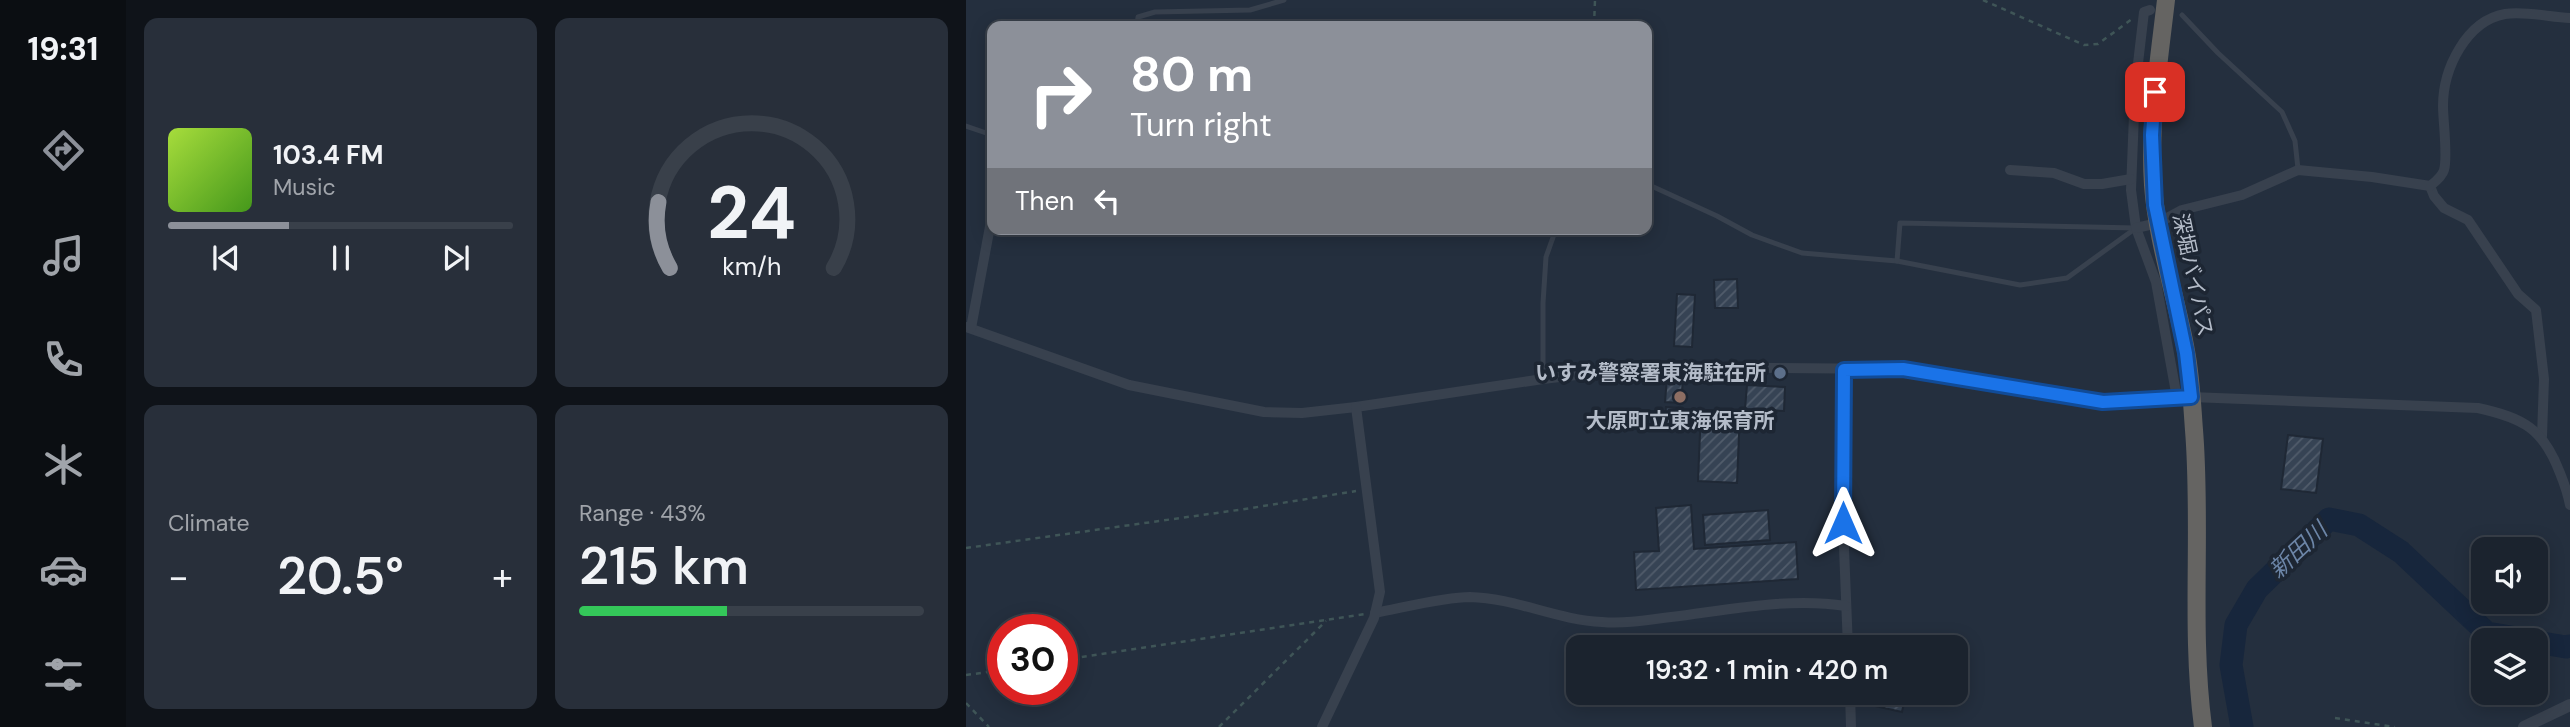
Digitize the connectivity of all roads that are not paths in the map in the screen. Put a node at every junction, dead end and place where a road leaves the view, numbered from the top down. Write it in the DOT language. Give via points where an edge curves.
graph roads {
  1 [pos="1284,0"];
  2 [pos="2166,0"];
  3 [pos="2149,7"];
  4 [pos="2182,15"];
  5 [pos="2570,18"];
  6 [pos="1138,21"];
  7 [pos="966,126"];
  8 [pos="987,133"];
  9 [pos="2010,170"];
  10 [pos="2298,170"];
  11 [pos="2131,179"];
  12 [pos="1652,186"];
  13 [pos="2430,186"];
  14 [pos="2158,223"];
  15 [pos="2136,228"];
  16 [pos="988,235"];
  17 [pos="1554,235"];
  18 [pos="1897,261"];
  19 [pos="968,328"];
  20 [pos="1844,370"];
  21 [pos="1543,379"];
  22 [pos="2184,397"];
  23 [pos="1356,407"];
  24 [pos="2542,436"];
  25 [pos="2570,505"];
  26 [pos="1846,606"];
  27 [pos="1375,613"];
  28 [pos="1847,635"];
  29 [pos="1850,705"];
  30 [pos="2570,705"];
  31 [pos="1322,727"];
  32 [pos="1851,727"];
  33 [pos="2203,727"];
  34 [pos="2524,727"];
  1 -- 6 [label="lane" via="1250,10 1155,12"];
  2 -- 14 [label="highway, 深堀バイパス" via="2152,135"];
  3 -- 11 [label="street" via="2135,89"];
  4 -- 10 [label="lane" via="2282,112 2295,141"];
  5 -- 13 [label="street" via="2507,14 2491,18 2466,39 2450,69 2443,102 2444,170"];
  7 -- 8 [label="lane"];
  9 -- 11 [label="street" via="2054,173 2084,184"];
  10 -- 13 [label="street"];
  10 -- 14 [label="street" via="2242,195 2182,210"];
  11 -- 15 [label="street"];
  12 -- 18 [label="lane" via="1752,235 1802,253"];
  13 -- 24 [label="street" via="2444,208 2468,220 2518,294 2536,310 2544,379"];
  14 -- 15 [label="street"];
  14 -- 22 [label="highway, 深堀バイパス" via="2186,353"];
  15 -- 18 [label="lane" via="2067,278 2020,285"];
  15 -- 18 [label="lane" via="1900,223"];
  15 -- 22 [label="street" via="2156,282"];
  16 -- 19 [label="street"];
  17 -- 21 [label="lane" via="1546,257"];
  19 -- 23 [label="street" via="1129,385 1180,396 1264,412"];
  20 -- 21 [label="street" via="1643,367"];
  20 -- 22 [label="street" via="1903,369 2103,402"];
  20 -- 26 [label="street"];
  21 -- 23 [label="street"];
  22 -- 24 [label="street" via="2478,408 2501,413"];
  22 -- 33 [label="highway, 深堀バイパス" via="2196,461 2196,641"];
  23 -- 27 [label="street" via="1380,592"];
  24 -- 25 [label="street"];
  26 -- 27 [label="street" via="1773,604 1601,622 1469,597"];
  26 -- 28 [label="street"];
  27 -- 31 [label="street"];
  29 -- 32 [label="street"];
  30 -- 34 [label="street"];
}
